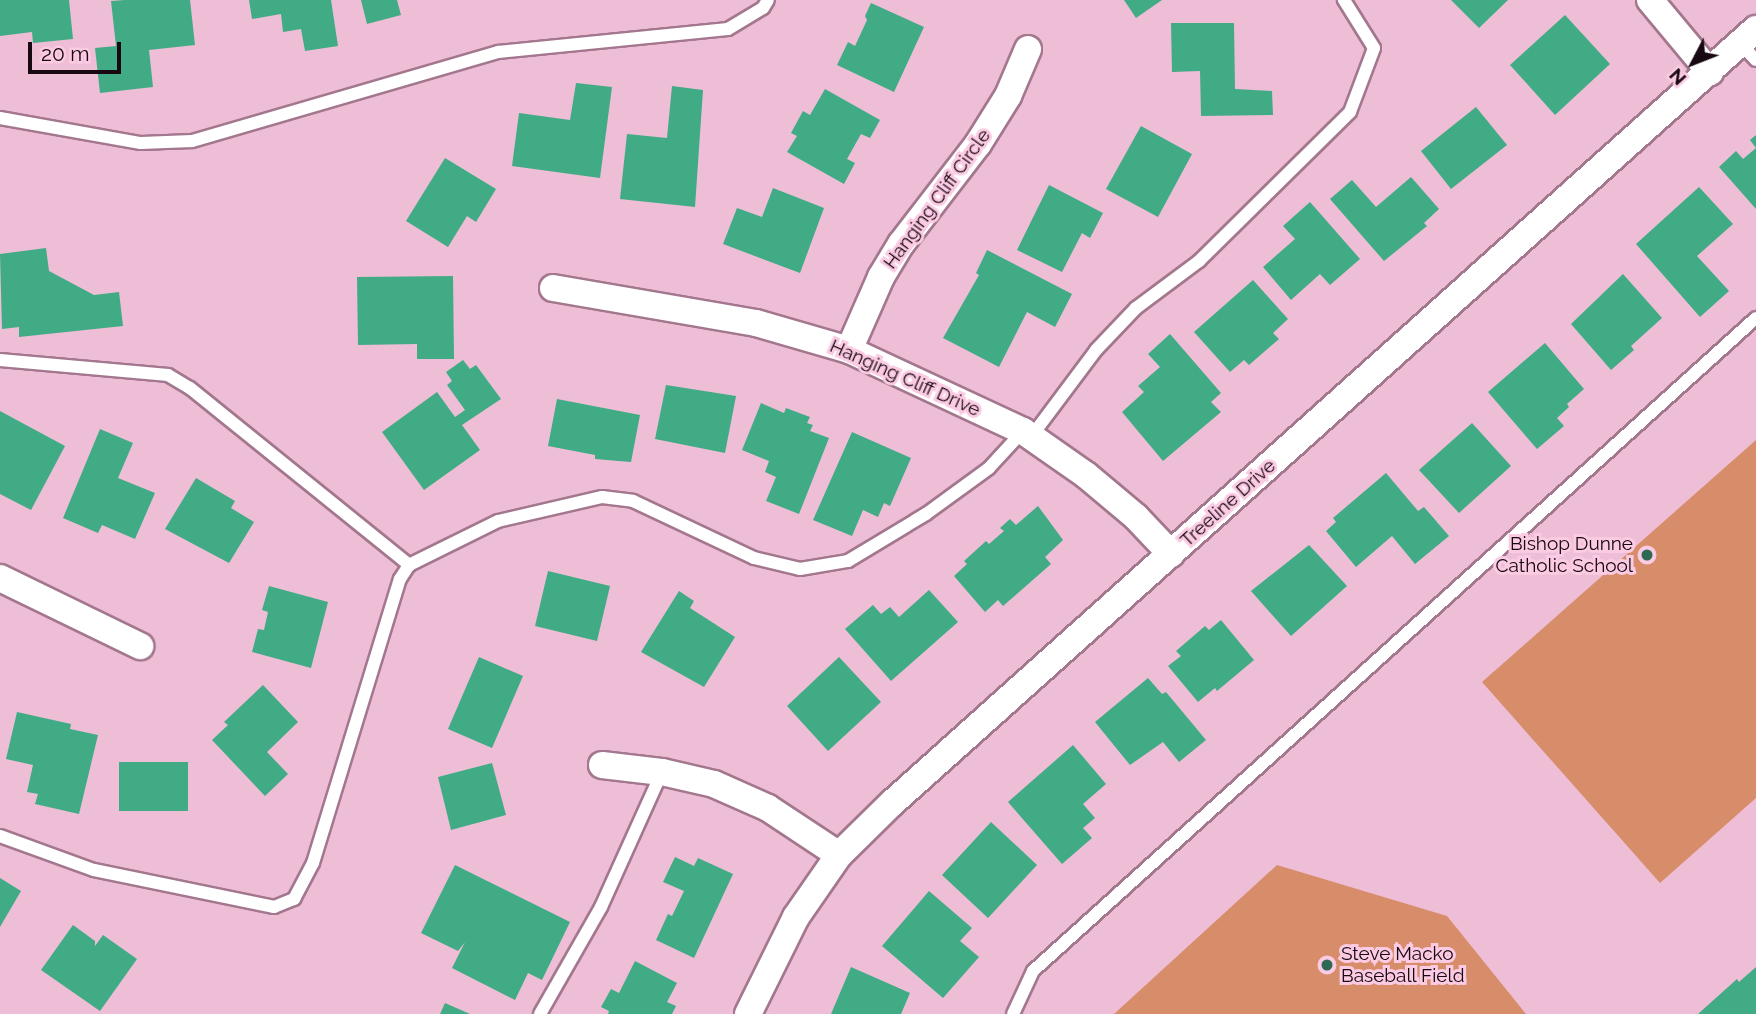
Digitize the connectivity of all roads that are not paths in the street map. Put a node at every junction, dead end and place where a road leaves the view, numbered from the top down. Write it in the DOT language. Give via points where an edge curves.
graph roads {
  1 [pos="768,0"];
  2 [pos="1344,0"];
  3 [pos="1650,0"];
  4 [pos="1751,44"];
  5 [pos="1028,49"];
  6 [pos="1710,72"];
  7 [pos="0,118"];
  8 [pos="553,288"];
  9 [pos="1756,318"];
  10 [pos="849,350"];
  11 [pos="0,360"];
  12 [pos="1027,434"];
  13 [pos="1171,554"];
  14 [pos="409,565"];
  15 [pos="0,578"];
  16 [pos="140,646"];
  17 [pos="603,765"];
  18 [pos="662,772"];
  19 [pos="0,836"];
  20 [pos="839,855"];
  21 [pos="540,1014"];
  22 [pos="748,1014"];
  23 [pos="1013,1014"];
  1 -- 7 [label="lane" via="764,8 728,29 498,52 192,141 141,143"];
  2 -- 12 [label="lane" via="1374,48 1350,112 1199,261 1136,308"];
  3 -- 6 [label="street"];
  4 -- 6 [label="street, Treeline Drive"];
  5 -- 10 [label="street, Hanging Cliff Circle" via="1008,96 978,144 901,244"];
  6 -- 13 [label="street, Treeline Drive"];
  8 -- 10 [label="street, Hanging Cliff Drive" via="756,323"];
  9 -- 23 [label="lane" via="1033,971"];
  10 -- 12 [label="street, Hanging Cliff Drive"];
  11 -- 14 [label="lane" via="168,375"];
  12 -- 13 [label="street, Hanging Cliff Drive" via="1086,475"];
  12 -- 14 [label="lane" via="926,514 848,561 800,569 754,558 633,501 601,497 498,521"];
  13 -- 20 [label="street, Treeline Drive"];
  14 -- 19 [label="lane" via="400,579 313,863 294,899 274,907 94,870"];
  15 -- 16 [label="street"];
  17 -- 18 [label="street"];
  18 -- 20 [label="street" via="714,783 768,808"];
  18 -- 21 [label="lane" via="601,907"];
  20 -- 22 [label="street, Treeline Drive" via="796,917"];
}
